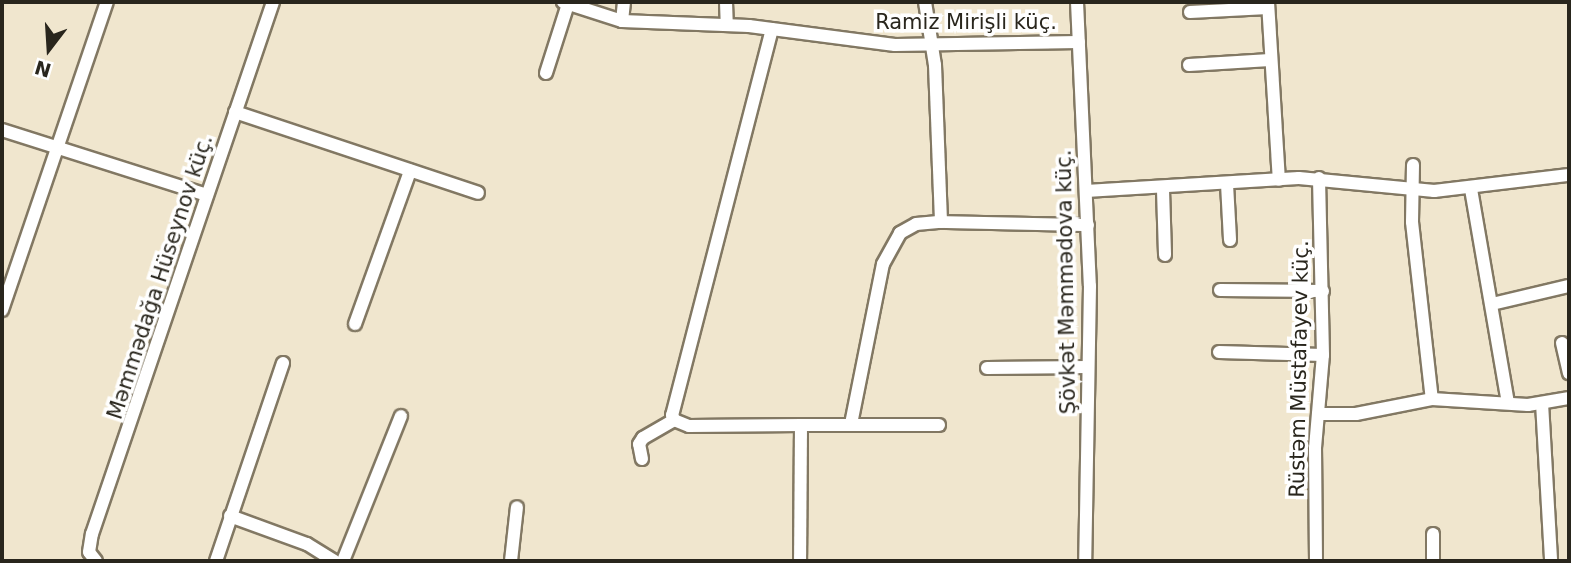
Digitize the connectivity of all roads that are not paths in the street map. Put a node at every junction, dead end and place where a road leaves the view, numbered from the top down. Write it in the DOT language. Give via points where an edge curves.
graph roads {
  1 [pos="107,2"];
  2 [pos="273,2"];
  3 [pos="624,2"];
  4 [pos="726,2"];
  5 [pos="925,2"];
  6 [pos="1077,2"];
  7 [pos="566,3"];
  8 [pos="1268,5"];
  9 [pos="1189,12"];
  10 [pos="622,21"];
  11 [pos="727,25"];
  12 [pos="772,29"];
  13 [pos="1079,42"];
  14 [pos="933,45"];
  15 [pos="1269,60"];
  16 [pos="1189,65"];
  17 [pos="546,73"];
  18 [pos="235,111"];
  19 [pos="2,130"];
  20 [pos="57,148"];
  21 [pos="1413,165"];
  22 [pos="410,171"];
  23 [pos="1569,175"];
  24 [pos="1319,178"];
  25 [pos="1279,180"];
  26 [pos="1227,184"];
  27 [pos="1412,189"];
  28 [pos="1471,189"];
  29 [pos="1163,190"];
  30 [pos="1086,191"];
  31 [pos="478,193"];
  32 [pos="207,195"];
  33 [pos="941,222"];
  34 [pos="1088,225"];
  35 [pos="1230,240"];
  36 [pos="1166,255"];
  37 [pos="1569,286"];
  38 [pos="1220,290"];
  39 [pos="1323,291"];
  40 [pos="1492,304"];
  41 [pos="2,310"];
  42 [pos="355,324"];
  43 [pos="1562,342"];
  44 [pos="1219,352"];
  45 [pos="1323,355"];
  46 [pos="283,363"];
  47 [pos="1088,366"];
  48 [pos="987,368"];
  49 [pos="1569,373"];
  50 [pos="1569,398"];
  51 [pos="1432,399"];
  52 [pos="1507,403"];
  53 [pos="1542,403"];
  54 [pos="1318,414"];
  55 [pos="401,416"];
  56 [pos="674,421"];
  57 [pos="851,424"];
  58 [pos="801,425"];
  59 [pos="939,425"];
  60 [pos="642,459"];
  61 [pos="517,507"];
  62 [pos="230,516"];
  63 [pos="1433,534"];
  64 [pos="91,560"];
  65 [pos="216,561"];
  66 [pos="334,561"];
  67 [pos="343,561"];
  68 [pos="511,561"];
  69 [pos="800,561"];
  70 [pos="1085,561"];
  71 [pos="1316,561"];
  72 [pos="1433,561"];
  73 [pos="1551,561"];
  1 -- 20 [label="street"];
  2 -- 18 [label="street, Məmmədağa Hüseynov küç."];
  3 -- 10 [label="street"];
  4 -- 11 [label="street"];
  5 -- 14 [label="street"];
  6 -- 13 [label="street, Şövkət Məmmədova küç."];
  7 -- 10 [label="street, Ramiz Mirişli küç."];
  7 -- 17 [label="street"];
  8 -- 9 [label="street"];
  8 -- 15 [label="street"];
  10 -- 11 [label="street, Ramiz Mirişli küç."];
  11 -- 12 [label="street, Ramiz Mirişli küç."];
  12 -- 14 [label="street, Ramiz Mirişli küç." via="895,45"];
  12 -- 56 [label="street" via="673,405"];
  13 -- 14 [label="street, Ramiz Mirişli küç."];
  13 -- 30 [label="street, Şövkət Məmmədova küç."];
  14 -- 33 [label="street"];
  15 -- 16 [label="street"];
  15 -- 25 [label="street"];
  18 -- 22 [label="street"];
  18 -- 32 [label="street, Məmmədağa Hüseynov küç."];
  19 -- 20 [label="street"];
  20 -- 32 [label="street"];
  20 -- 41 [label="street"];
  21 -- 27 [label="street"];
  22 -- 31 [label="street"];
  22 -- 42 [label="street"];
  23 -- 28 [label="street"];
  24 -- 25 [label="street"];
  24 -- 27 [label="street"];
  24 -- 39 [label="street, Rüstəm Müstafayev küç."];
  25 -- 26 [label="street"];
  26 -- 29 [label="street"];
  26 -- 35 [label="street"];
  27 -- 28 [label="street"];
  27 -- 51 [label="street"];
  28 -- 40 [label="street"];
  29 -- 30 [label="street"];
  29 -- 36 [label="street"];
  30 -- 34 [label="street, Şövkət Məmmədova küç."];
  32 -- 64 [label="street, Məmmədağa Hüseynov küç." via="94,525"];
  33 -- 34 [label="street"];
  33 -- 57 [label="street" via="916,224 888,249"];
  34 -- 47 [label="street, Şövkət Məmmədova küç."];
  37 -- 40 [label="street"];
  38 -- 39 [label="street"];
  39 -- 45 [label="street, Rüstəm Müstafayev küç."];
  40 -- 52 [label="street"];
  43 -- 49 [label="street"];
  44 -- 45 [label="street"];
  45 -- 54 [label="street, Rüstəm Müstafayev küç."];
  46 -- 62 [label="street"];
  47 -- 48 [label="street"];
  47 -- 70 [label="street, Şövkət Məmmədova küç."];
  50 -- 53 [label="street"];
  51 -- 52 [label="street"];
  51 -- 54 [label="street" via="1356,414"];
  52 -- 53 [label="street"];
  53 -- 73 [label="street"];
  54 -- 71 [label="street, Rüstəm Müstafayev küç."];
  55 -- 67 [label="street"];
  56 -- 58 [label="street" via="689,426"];
  56 -- 60 [label="street" via="643,438 639,444"];
  57 -- 58 [label="street"];
  57 -- 59 [label="street"];
  58 -- 69 [label="street"];
  61 -- 68 [label="street"];
  62 -- 65 [label="street"];
  62 -- 66 [label="street" via="307,544"];
  63 -- 72 [label="street"];
}
